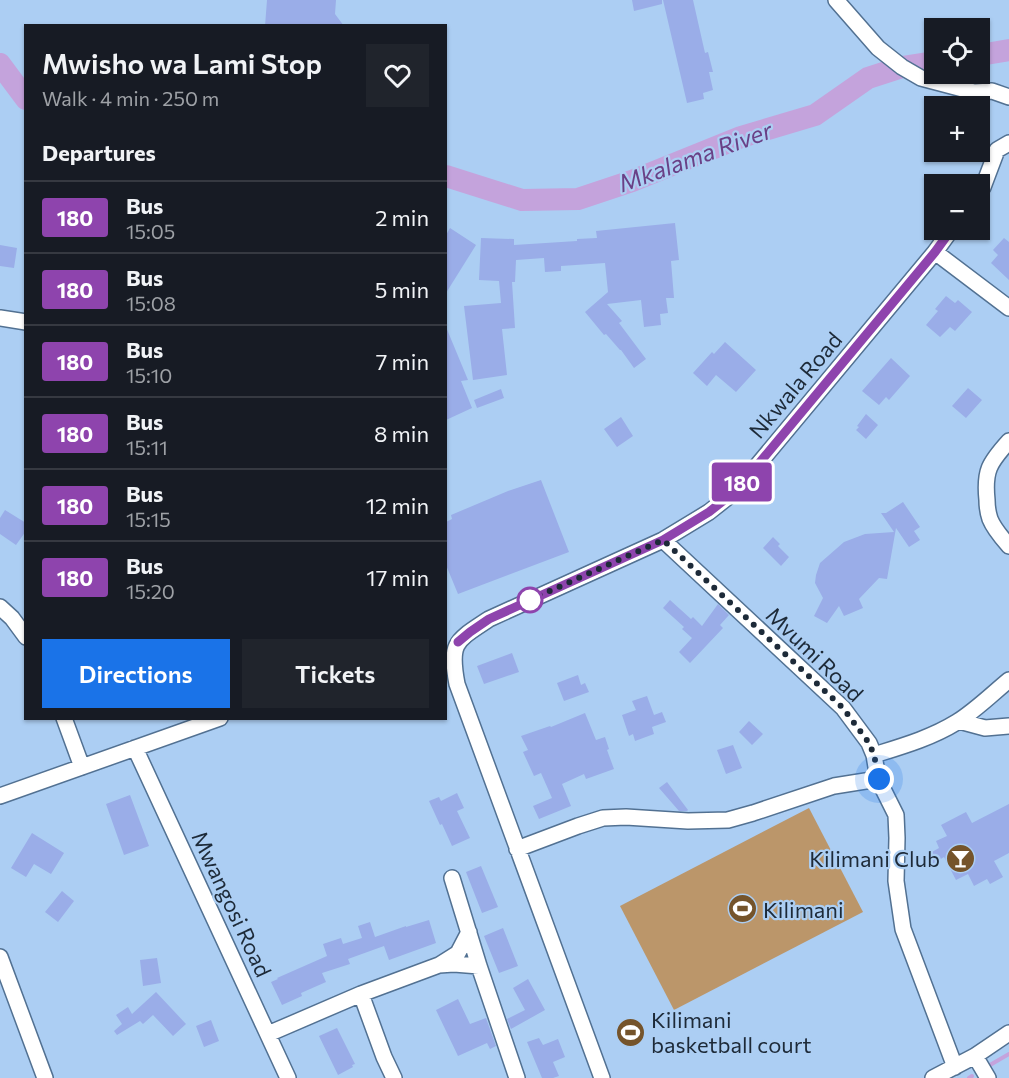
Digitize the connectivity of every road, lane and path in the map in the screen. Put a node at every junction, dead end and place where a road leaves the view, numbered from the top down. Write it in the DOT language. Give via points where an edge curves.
graph roads {
  1 [pos="836,0"];
  2 [pos="1009,97"];
  3 [pos="1009,143"];
  4 [pos="988,174"];
  5 [pos="944,240"];
  6 [pos="935,252"];
  7 [pos="1009,308"];
  8 [pos="0,318"];
  9 [pos="24,322"];
  10 [pos="1009,441"];
  11 [pos="663,540"];
  12 [pos="1009,546"];
  13 [pos="0,607"];
  14 [pos="24,634"];
  15 [pos="453,645"];
  16 [pos="1009,680"];
  17 [pos="65,720"];
  18 [pos="214,720"];
  19 [pos="959,721"];
  20 [pos="1009,726"];
  21 [pos="135,748"];
  22 [pos="874,755"];
  23 [pos="82,767"];
  24 [pos="879,779"];
  25 [pos="0,796"];
  26 [pos="517,849"];
  27 [pos="452,878"];
  28 [pos="469,932"];
  29 [pos="0,957"];
  30 [pos="439,965"];
  31 [pos="479,966"];
  32 [pos="361,994"];
  33 [pos="1009,1033"];
  34 [pos="268,1034"];
  35 [pos="975,1056"];
  36 [pos="955,1067"];
  37 [pos="45,1078"];
  38 [pos="288,1078"];
  39 [pos="394,1078"];
  40 [pos="517,1078"];
  41 [pos="602,1078"];
  42 [pos="933,1078"];
  43 [pos="988,1078"];
  1 -- 2 [label="street" via="878,48 921,78"];
  3 -- 4 [label="street" via="997,150"];
  5 -- 6 [label="street, Nkwala Road"];
  6 -- 7 [label="street"];
  6 -- 11 [label="street, Nkwala Road" via="751,473 709,512"];
  8 -- 9 [label="street"];
  10 -- 12 [label="street" via="989,467 985,482 990,520"];
  11 -- 15 [label="street, Nkwala Road" via="489,619"];
  11 -- 22 [label="street, Mvumi Road" via="843,708"];
  13 -- 14 [label="street"];
  15 -- 26 [label="street" via="457,684"];
  16 -- 19 [label="street"];
  17 -- 23 [label="street"];
  18 -- 21 [label="street"];
  19 -- 20 [label="street" via="986,728"];
  19 -- 22 [label="street" via="936,734"];
  21 -- 23 [label="street"];
  21 -- 34 [label="street, Mwangosi Road"];
  22 -- 24 [label="street, Mvumi Road"];
  23 -- 25 [label="street"];
  24 -- 26 [label="street" via="834,786 728,820 603,818"];
  24 -- 36 [label="street, Mvumi Road" via="896,815 896,881 903,929"];
  26 -- 41 [label="street"];
  27 -- 28 [label="street"];
  28 -- 30 [label="street" via="458,952"];
  28 -- 31 [label="street"];
  29 -- 37 [label="street"];
  30 -- 31 [label="street"];
  30 -- 32 [label="street"];
  31 -- 40 [label="street"];
  32 -- 34 [label="street"];
  32 -- 39 [label="street"];
  33 -- 35 [label="street"];
  34 -- 38 [label="street, Mwangosi Road"];
  35 -- 36 [label="street"];
  35 -- 43 [label="street"];
  36 -- 42 [label="street"];
}
